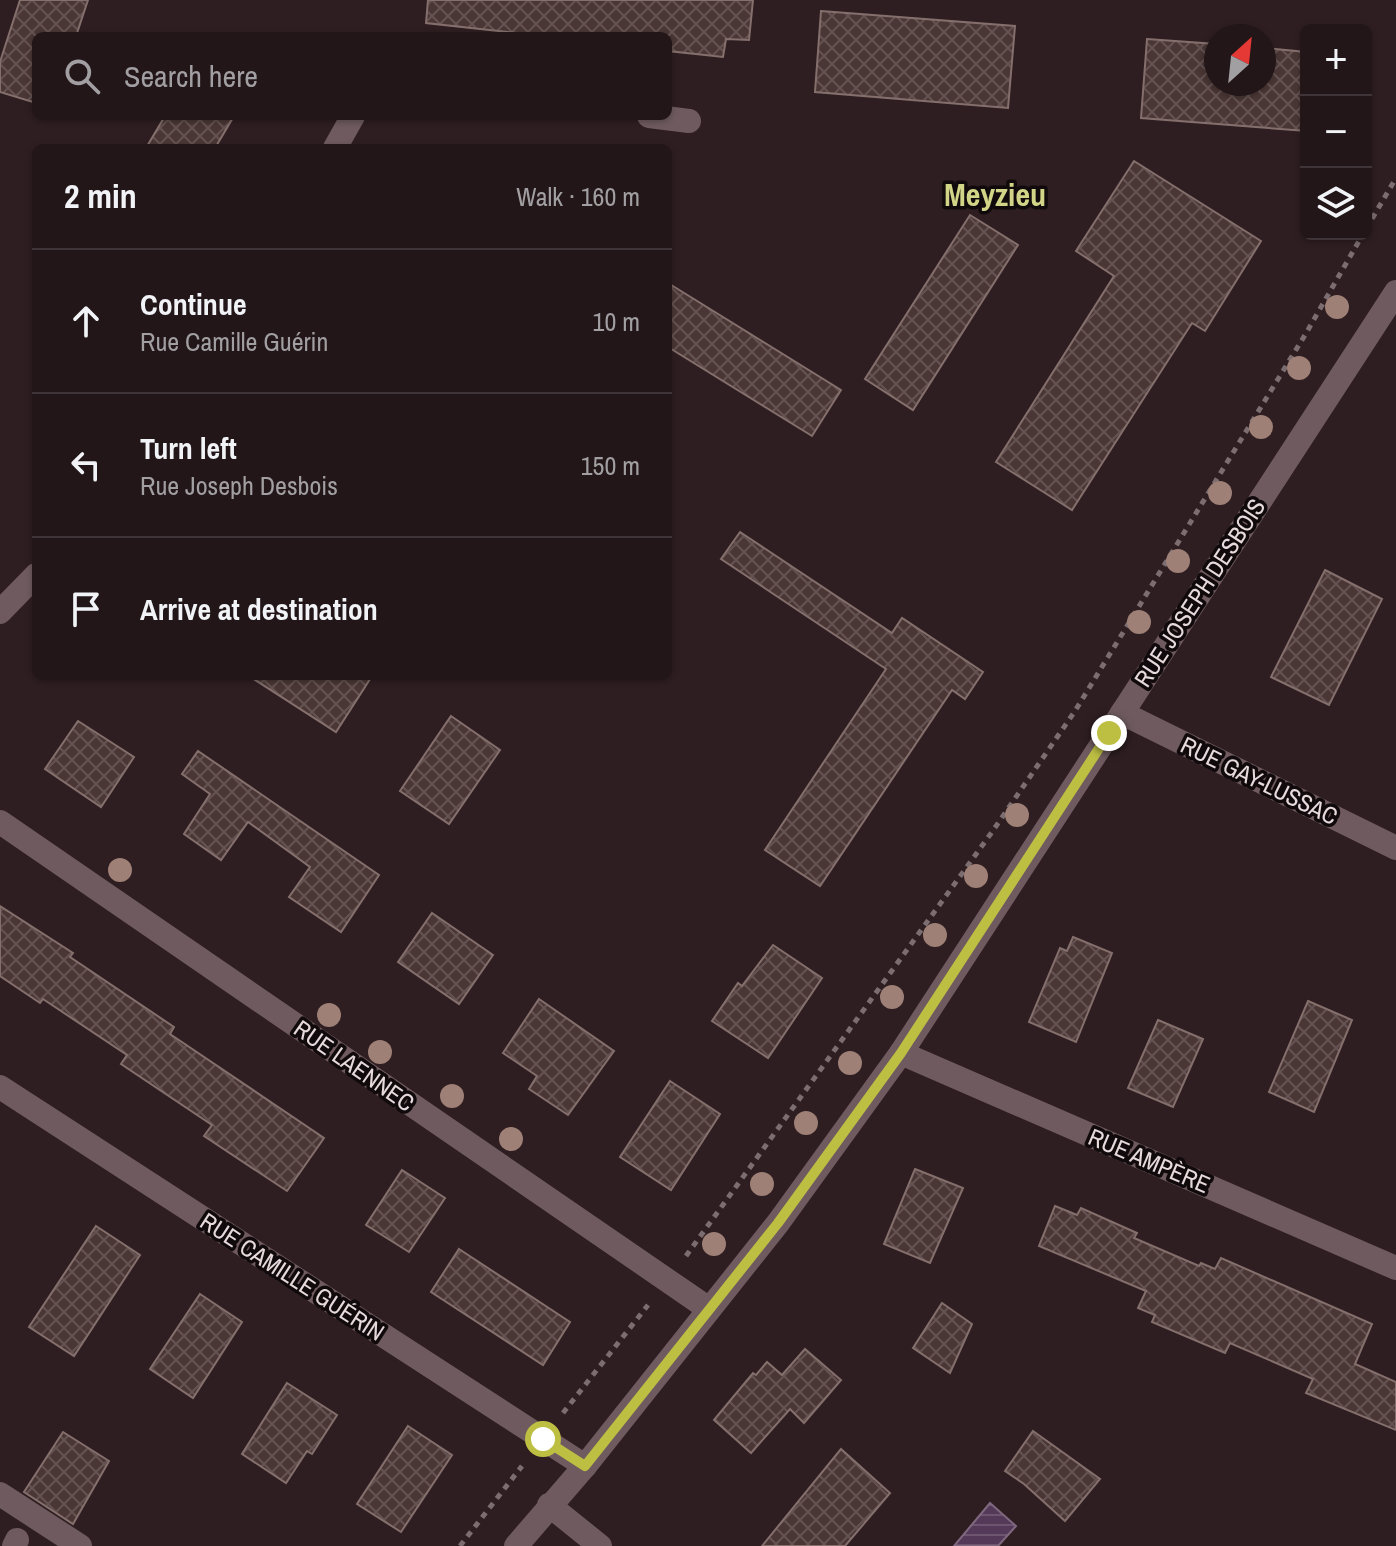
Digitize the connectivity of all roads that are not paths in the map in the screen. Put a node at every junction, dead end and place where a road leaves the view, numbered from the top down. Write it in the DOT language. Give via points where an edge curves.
graph roads {
  1 [pos="672,119"];
  2 [pos="351,120"];
  3 [pos="689,121"];
  4 [pos="337,144"];
  5 [pos="1396,292"];
  6 [pos="1388,322"];
  7 [pos="32,579"];
  8 [pos="0,612"];
  9 [pos="1122,713"];
  10 [pos="0,822"];
  11 [pos="1396,848"];
  12 [pos="901,1053"];
  13 [pos="0,1087"];
  14 [pos="1396,1268"];
  15 [pos="709,1309"];
  16 [pos="585,1466"];
  17 [pos="0,1494"];
  18 [pos="549,1505"];
  19 [pos="80,1546"];
  20 [pos="516,1546"];
  21 [pos="600,1546"];
  1 -- 3 [label="street"];
  2 -- 4 [label="street"];
  5 -- 6 [label="street, RUE JOSEPH DESBOIS"];
  6 -- 9 [label="street, RUE JOSEPH DESBOIS"];
  7 -- 8 [label="street"];
  9 -- 11 [label="street, RUE GAY-LUSSAC"];
  9 -- 12 [label="street, RUE JOSEPH DESBOIS"];
  10 -- 15 [label="street, RUE LAENNEC"];
  12 -- 14 [label="street, RUE AMPÈRE"];
  12 -- 15 [label="street, RUE JOSEPH DESBOIS"];
  13 -- 16 [label="street, RUE CAMILLE GUÉRIN"];
  15 -- 16 [label="street, RUE JOSEPH DESBOIS"];
  16 -- 18 [label="street, RUE JOSEPH DESBOIS"];
  17 -- 19 [label="street"];
  18 -- 20 [label="street, RUE JOSEPH DESBOIS"];
  18 -- 21 [label="street"];
}
